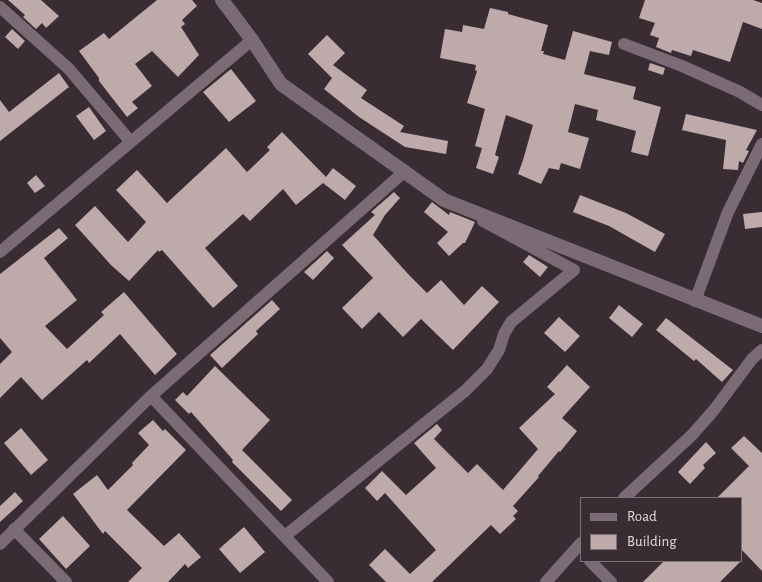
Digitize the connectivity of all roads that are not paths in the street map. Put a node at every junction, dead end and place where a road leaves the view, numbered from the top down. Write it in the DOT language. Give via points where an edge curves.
graph roads {
  1 [pos="222,0"];
  2 [pos="0,7"];
  3 [pos="252,40"];
  4 [pos="624,44"];
  5 [pos="762,105"];
  6 [pos="130,141"];
  7 [pos="762,144"];
  8 [pos="405,171"];
  9 [pos="444,200"];
  10 [pos="0,252"];
  11 [pos="695,301"];
  12 [pos="762,326"];
  13 [pos="762,350"];
  14 [pos="151,396"];
  15 [pos="625,497"];
  16 [pos="14,529"];
  17 [pos="285,536"];
  18 [pos="0,544"];
  19 [pos="579,547"];
  20 [pos="591,562"];
  21 [pos="66,582"];
  22 [pos="328,582"];
  23 [pos="546,582"];
  24 [pos="611,582"];
  1 -- 3 [label="street"];
  2 -- 6 [label="street" via="69,69"];
  3 -- 6 [label="street"];
  3 -- 8 [label="street" via="281,84"];
  4 -- 5 [label="street" via="682,66"];
  6 -- 10 [label="street"];
  7 -- 11 [label="street" via="728,212"];
  8 -- 9 [label="street"];
  8 -- 14 [label="street"];
  9 -- 11 [label="street"];
  9 -- 17 [label="street" via="574,270 511,322 487,369 465,390"];
  11 -- 12 [label="street"];
  13 -- 15 [label="street" via="692,435"];
  14 -- 16 [label="street"];
  14 -- 17 [label="street"];
  16 -- 18 [label="street"];
  16 -- 21 [label="street"];
  17 -- 22 [label="street"];
  19 -- 23 [label="street"];
  20 -- 24 [label="street"];
}
